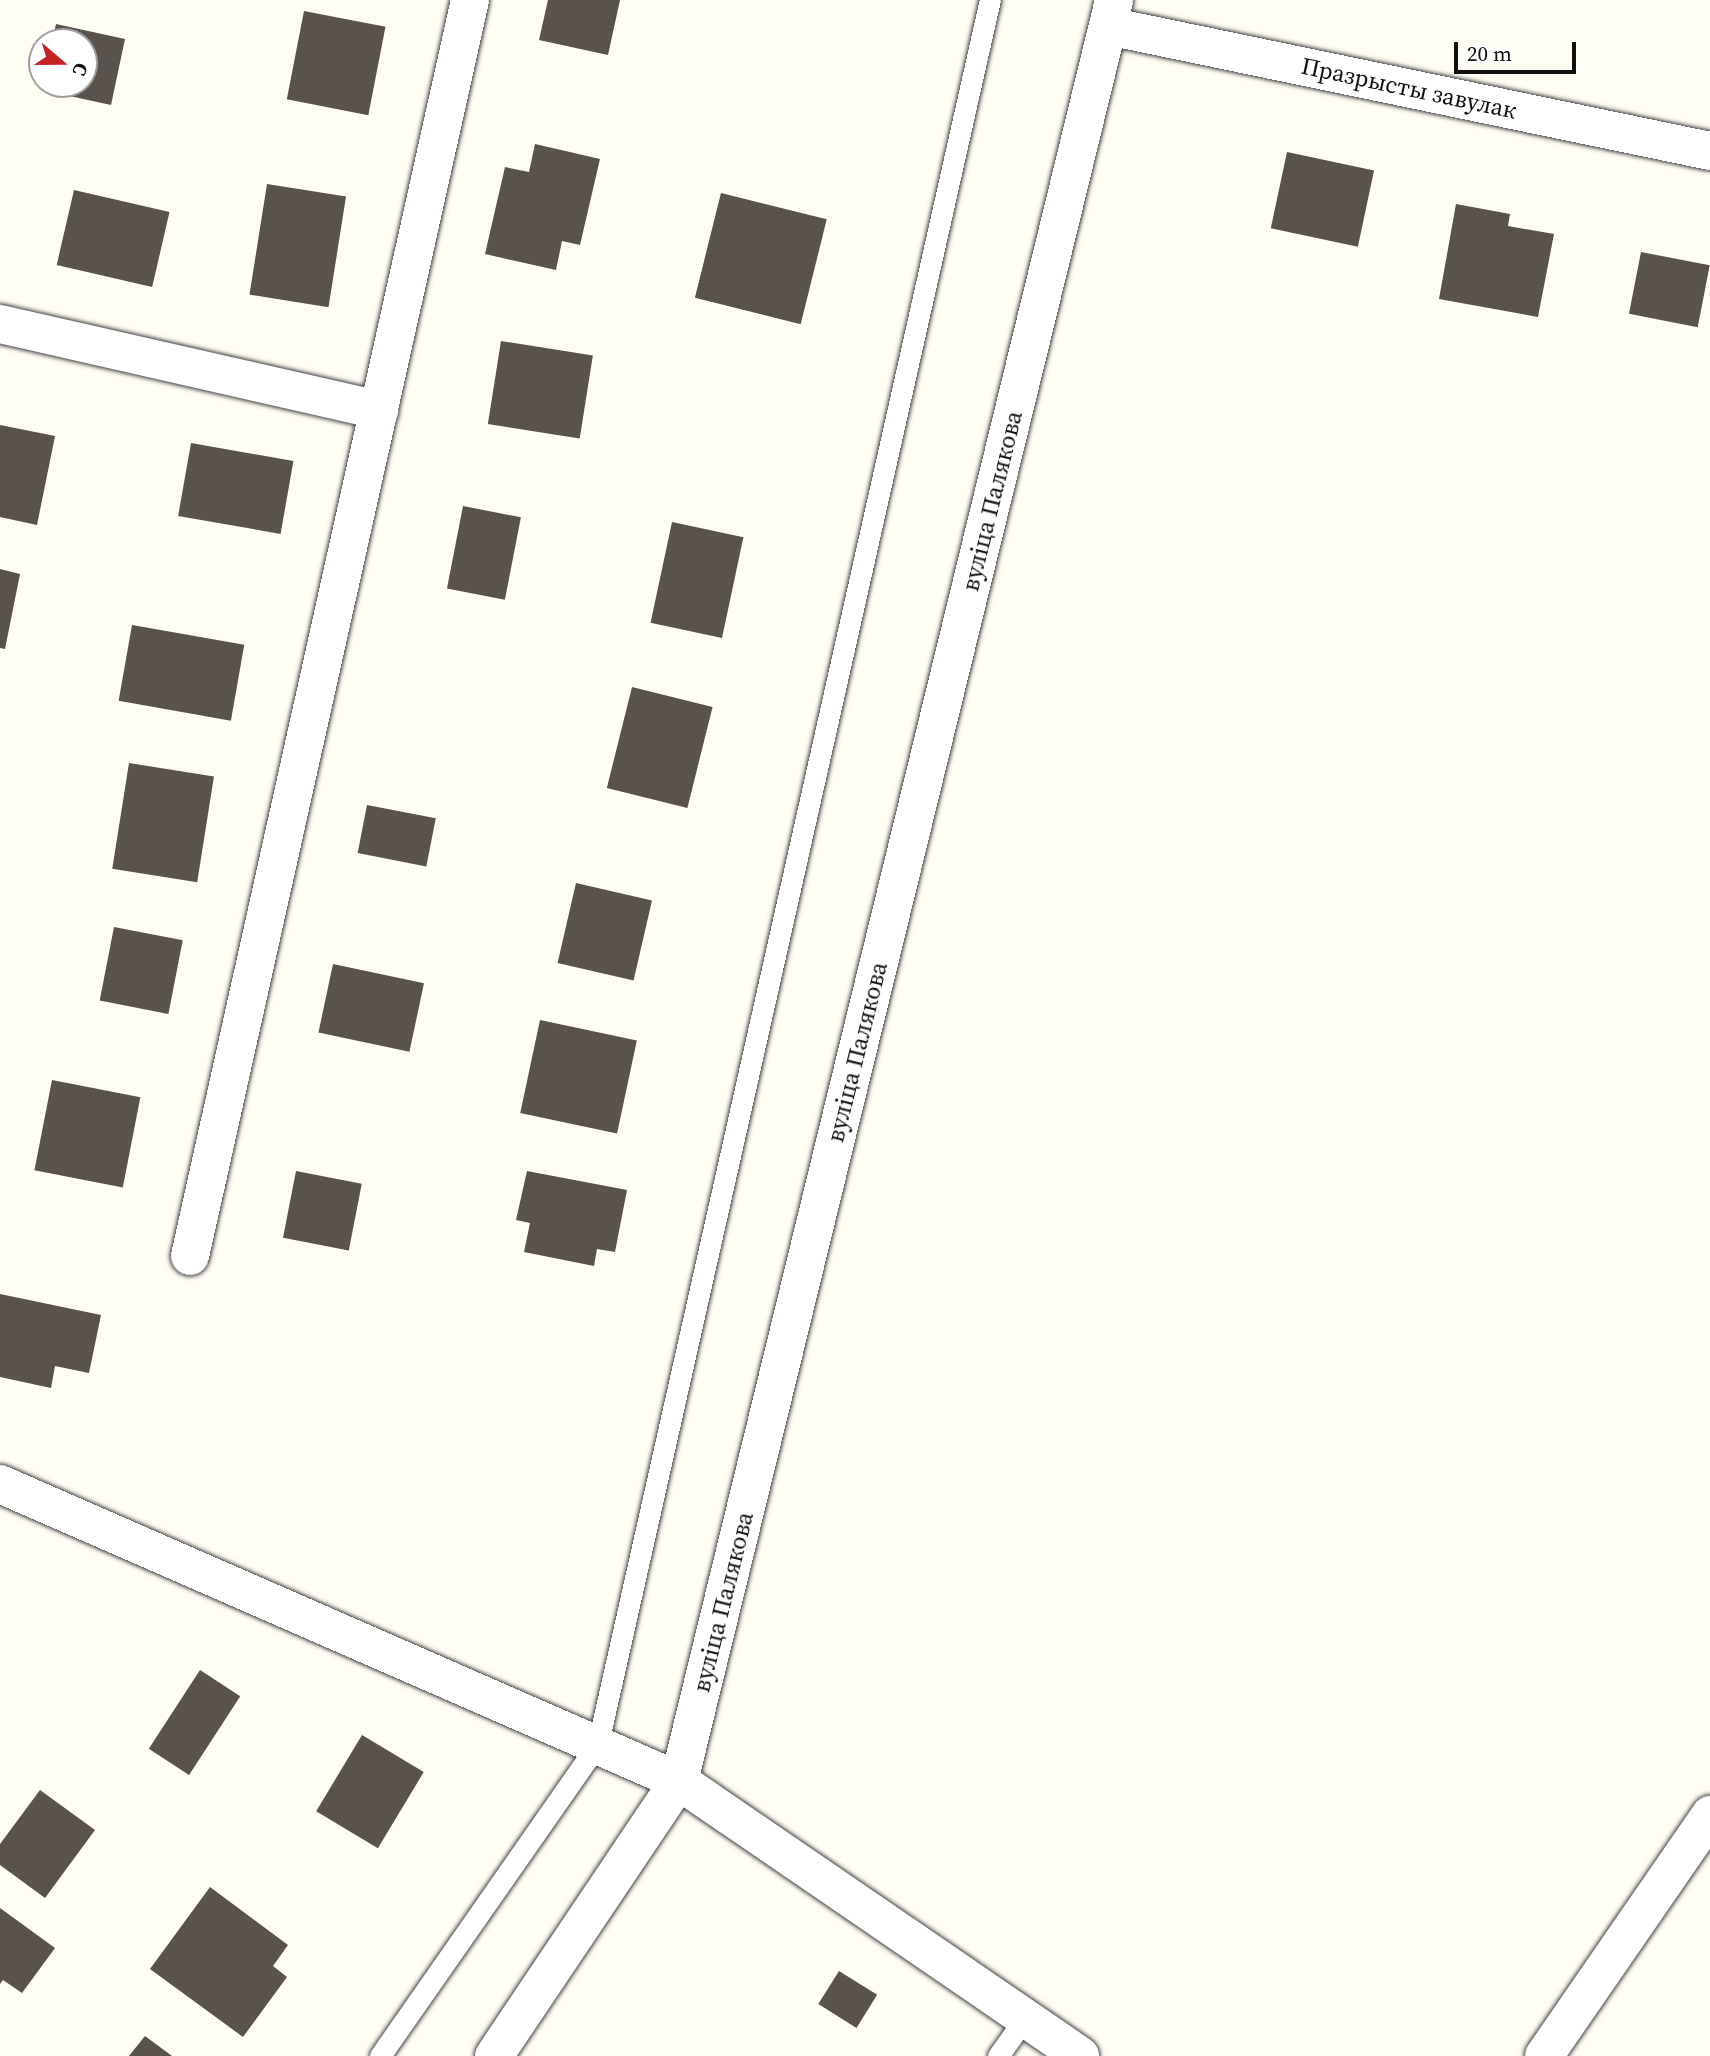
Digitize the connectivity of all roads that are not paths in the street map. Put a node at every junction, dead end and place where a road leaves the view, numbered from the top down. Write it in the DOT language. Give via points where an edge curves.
graph roads {
  1 [pos="470,0"];
  2 [pos="990,0"];
  3 [pos="1111,13"];
  4 [pos="1710,150"];
  5 [pos="0,324"];
  6 [pos="379,410"];
  7 [pos="190,1256"];
  8 [pos="0,1484"];
  9 [pos="598,1743"];
  10 [pos="679,1781"];
  11 [pos="1710,1815"];
  12 [pos="1025,2018"];
  13 [pos="380,2056"];
  14 [pos="494,2056"];
  15 [pos="998,2056"];
  16 [pos="1080,2056"];
  17 [pos="1544,2056"];
  1 -- 6 [label="street"];
  2 -- 9 [label="lane"];
  3 -- 4 [label="street, Празрысты завулак"];
  3 -- 10 [label="street, вуліца Палякова"];
  5 -- 6 [label="street"];
  6 -- 7 [label="street"];
  8 -- 9 [label="street"];
  9 -- 10 [label="street"];
  9 -- 13 [label="lane"];
  10 -- 12 [label="street"];
  10 -- 14 [label="street, вуліца Палякова"];
  11 -- 17 [label="street"];
  12 -- 15 [label="lane"];
  12 -- 16 [label="street"];
}
